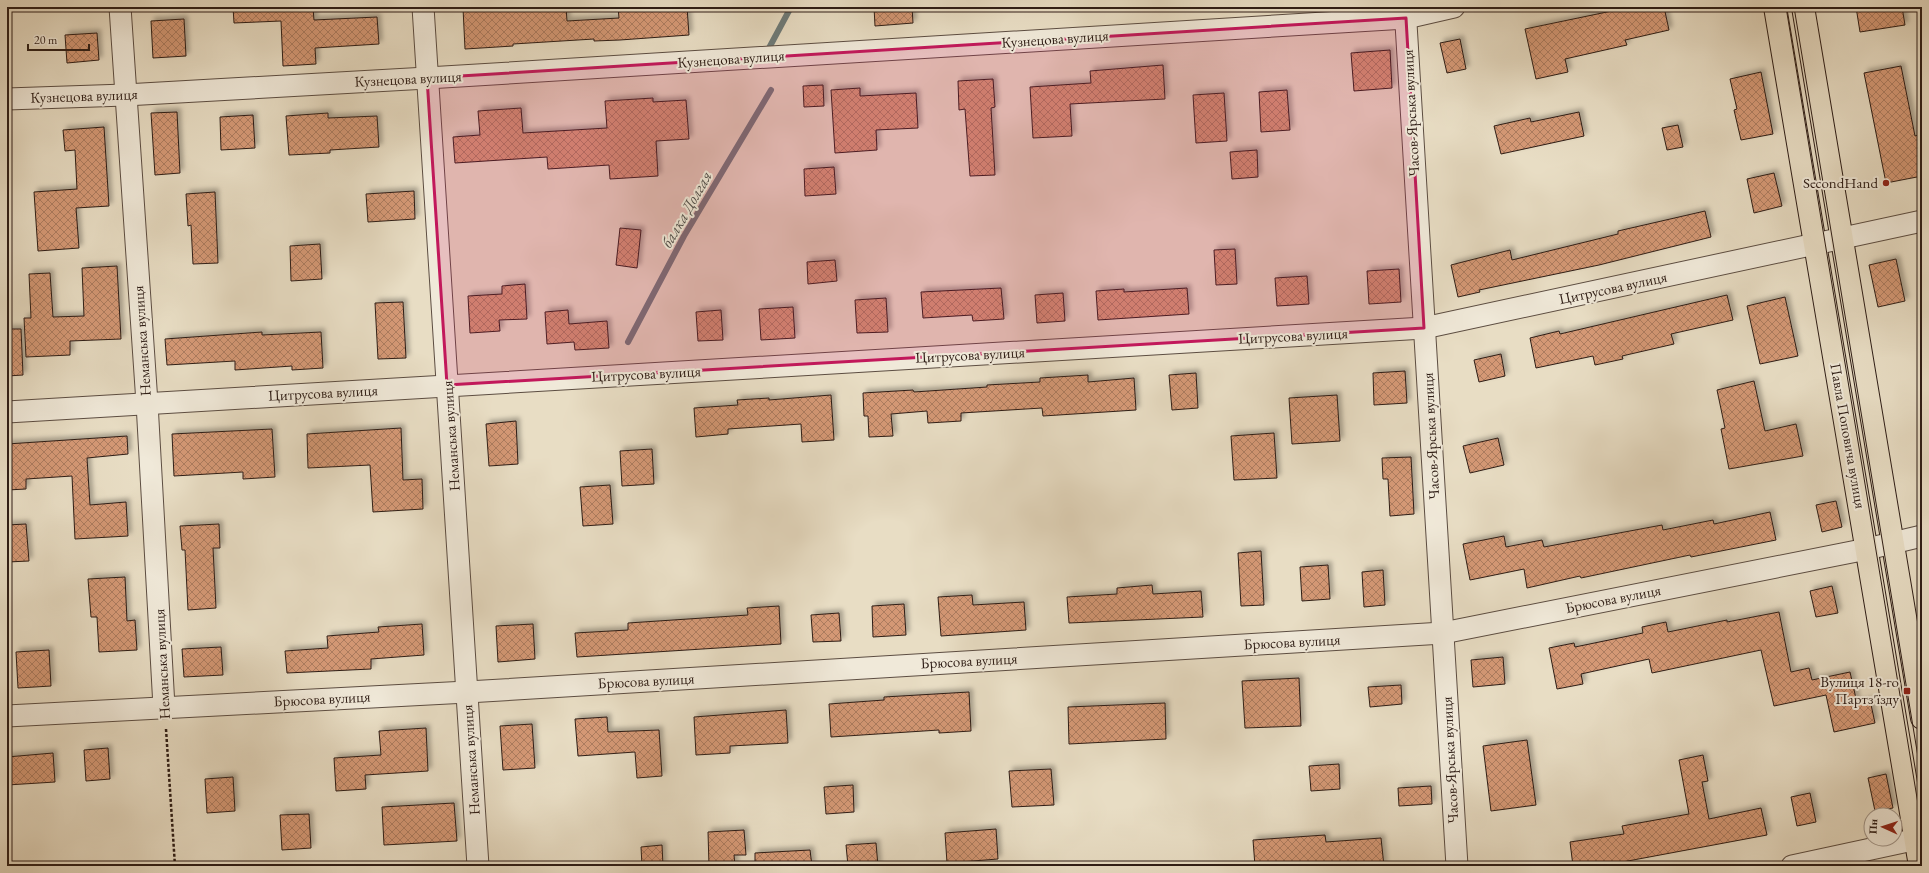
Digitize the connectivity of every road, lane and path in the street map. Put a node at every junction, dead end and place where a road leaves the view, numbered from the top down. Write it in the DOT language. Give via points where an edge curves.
graph roads {
  1 [pos="120,7"];
  2 [pos="423,7"];
  3 [pos="1454,7"];
  4 [pos="1774,7"];
  5 [pos="1803,7"];
  6 [pos="1405,12"];
  7 [pos="427,78"];
  8 [pos="125,95"];
  9 [pos="7,99"];
  10 [pos="1922,220"];
  11 [pos="1841,238"];
  12 [pos="1815,244"];
  13 [pos="1424,328"];
  14 [pos="448,386"];
  15 [pos="147,404"];
  16 [pos="7,412"];
  17 [pos="1922,536"];
  18 [pos="1893,542"];
  19 [pos="1867,549"];
  20 [pos="1443,633"];
  21 [pos="467,692"];
  22 [pos="164,707"];
  23 [pos="7,716"];
  24 [pos="1922,718"];
  25 [pos="1919,839"];
  26 [pos="175,866"];
  27 [pos="478,866"];
  28 [pos="1457,866"];
  29 [pos="1792,866"];
  30 [pos="1920,866"];
  1 -- 8 [label="street, Неманська вулиця"];
  2 -- 7 [label="street, Неманська вулиця"];
  3 -- 6 [label="street, Кузнецова вулиця"];
  4 -- 12 [label="main road, Павла Поповича вулиця"];
  5 -- 11 [label="main road, Павла Поповича вулиця"];
  6 -- 7 [label="street, Кузнецова вулиця"];
  6 -- 13 [label="street, Часов-Ярська вулиця"];
  7 -- 8 [label="street, Кузнецова вулиця"];
  7 -- 14 [label="street, Неманська вулиця"];
  8 -- 9 [label="street, Кузнецова вулиця"];
  8 -- 15 [label="street, Неманська вулиця"];
  10 -- 11 [label="street, Цитрусова вулиця"];
  11 -- 12 [label="street, Цитрусова вулиця"];
  11 -- 18 [label="main road, Павла Поповича вулиця"];
  12 -- 13 [label="street, Цитрусова вулиця"];
  12 -- 19 [label="main road, Павла Поповича вулиця"];
  13 -- 14 [label="street, Цитрусова вулиця"];
  13 -- 20 [label="street, Часов-Ярська вулиця"];
  14 -- 15 [label="street, Цитрусова вулиця"];
  14 -- 21 [label="street, Неманська вулиця"];
  15 -- 16 [label="street, Цитрусова вулиця"];
  15 -- 22 [label="street, Неманська вулиця"];
  17 -- 18 [label="street, Брюсова вулиця"];
  18 -- 19 [label="street, Брюсова вулиця"];
  18 -- 24 [label="main road, Павла Поповича вулиця"];
  19 -- 20 [label="street, Брюсова вулиця"];
  19 -- 25 [label="main road, Павла Поповича вулиця"];
  20 -- 21 [label="street, Брюсова вулиця"];
  20 -- 28 [label="street, Часов-Ярська вулиця"];
  21 -- 22 [label="street, Брюсова вулиця"];
  21 -- 27 [label="street, Неманська вулиця"];
  22 -- 23 [label="street, Брюсова вулиця"];
  22 -- 26 [label="path, Неманська вулиця"];
  25 -- 29 [label="street"];
  25 -- 30 [label="main road, Павла Поповича вулиця"];
}
